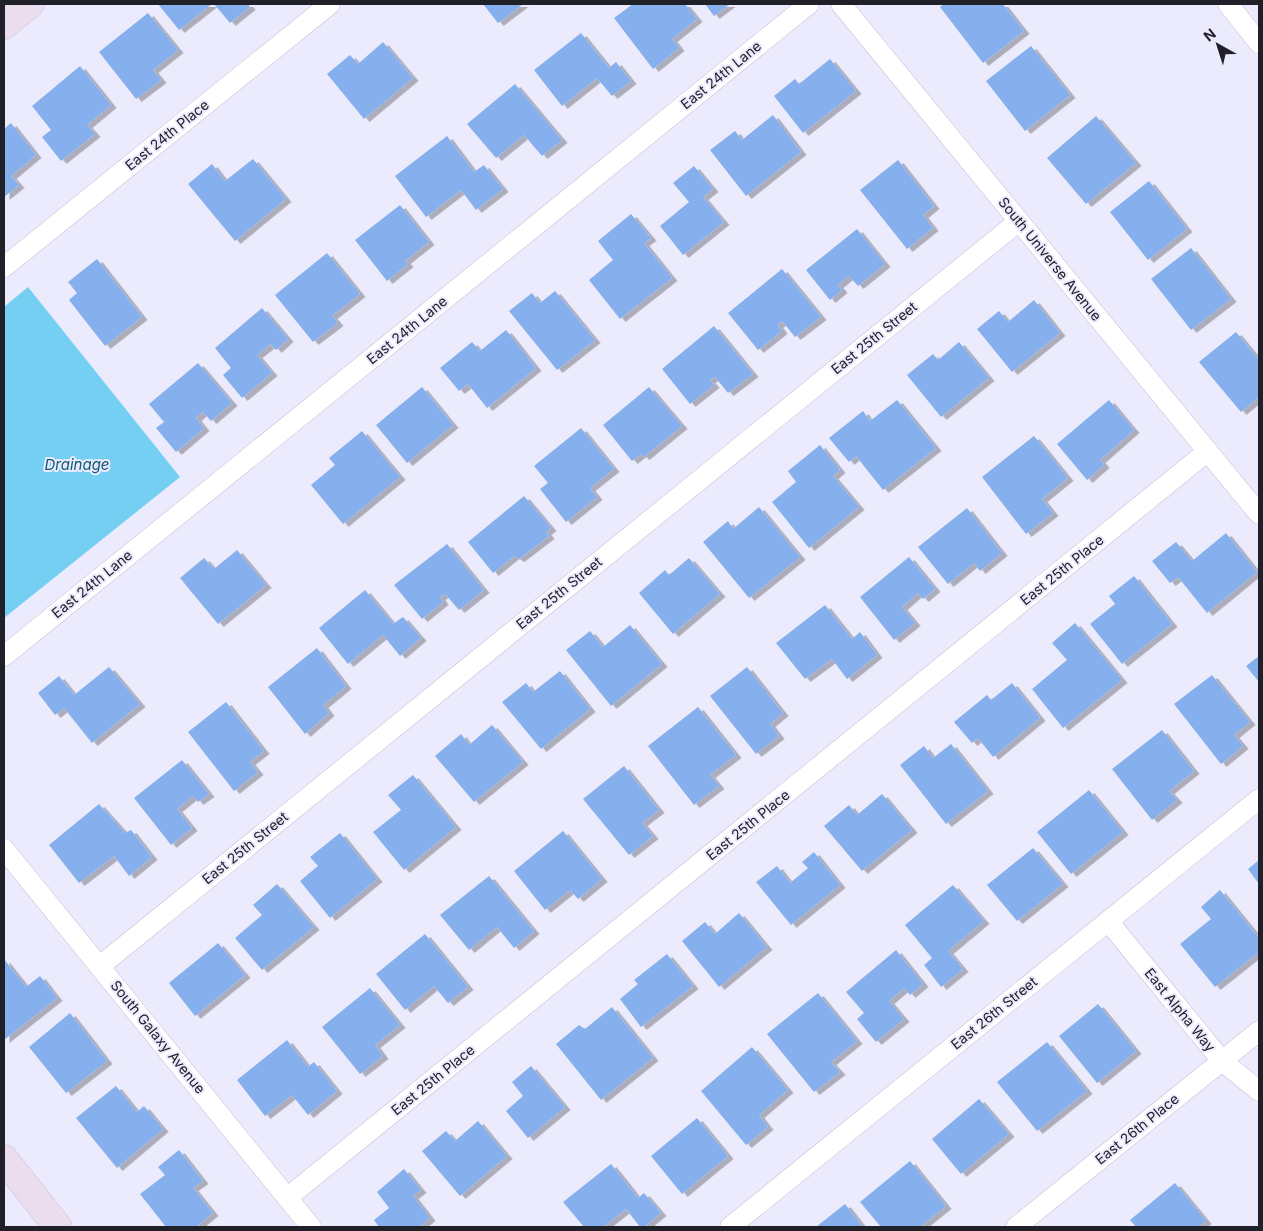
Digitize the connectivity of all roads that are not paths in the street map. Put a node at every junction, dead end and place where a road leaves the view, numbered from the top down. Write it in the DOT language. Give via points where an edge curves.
graph roads {
  1 [pos="30,4"];
  2 [pos="330,4"];
  3 [pos="809,4"];
  4 [pos="842,4"];
  5 [pos="1228,4"];
  6 [pos="4,25"];
  7 [pos="1258,38"];
  8 [pos="1019,221"];
  9 [pos="4,267"];
  10 [pos="1208,452"];
  11 [pos="1259,514"];
  12 [pos="4,656"];
  13 [pos="1259,799"];
  14 [pos="4,848"];
  15 [pos="1108,921"];
  16 [pos="100,966"];
  17 [pos="1259,1031"];
  18 [pos="1222,1061"];
  19 [pos="1259,1091"];
  20 [pos="4,1159"];
  21 [pos="288,1198"];
  22 [pos="58,1227"];
  23 [pos="311,1227"];
  24 [pos="730,1227"];
  25 [pos="1016,1227"];
  1 -- 6 [label="street"];
  2 -- 9 [label="street, East 24th Place"];
  3 -- 12 [label="street, East 24th Lane"];
  4 -- 8 [label="street, South Universe Avenue"];
  5 -- 7 [label="street"];
  8 -- 10 [label="street, South Universe Avenue"];
  8 -- 16 [label="street, East 25th Street"];
  10 -- 11 [label="street, South Universe Avenue"];
  10 -- 21 [label="street, East 25th Place"];
  13 -- 15 [label="street, East 26th Street"];
  14 -- 16 [label="street, South Galaxy Avenue"];
  15 -- 18 [label="street, East Alpha Way"];
  15 -- 24 [label="street, East 26th Street"];
  16 -- 21 [label="street, South Galaxy Avenue"];
  17 -- 18 [label="street, East 26th Place"];
  18 -- 19 [label="street, East Alpha Way"];
  18 -- 25 [label="street, East 26th Place"];
  20 -- 22 [label="street"];
  21 -- 23 [label="street, South Galaxy Avenue"];
}
